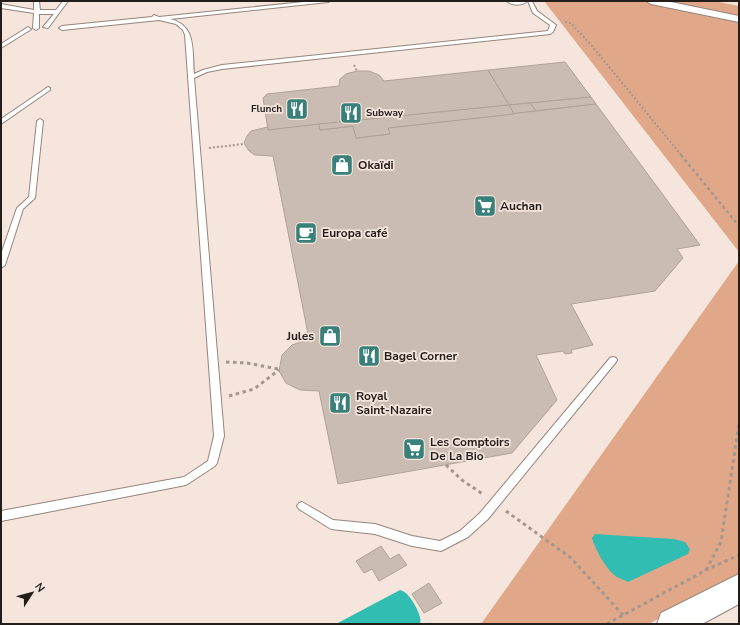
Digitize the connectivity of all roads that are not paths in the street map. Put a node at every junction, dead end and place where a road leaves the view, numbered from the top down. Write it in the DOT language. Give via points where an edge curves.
graph roads {
  1 [pos="36,1"];
  2 [pos="66,1"];
  3 [pos="328,1"];
  4 [pos="512,1"];
  5 [pos="522,1"];
  6 [pos="530,1"];
  7 [pos="651,1"];
  8 [pos="1,6"];
  9 [pos="37,12"];
  10 [pos="58,12"];
  11 [pos="154,17"];
  12 [pos="739,19"];
  13 [pos="36,28"];
  14 [pos="46,28"];
  15 [pos="62,28"];
  16 [pos="28,29"];
  17 [pos="1,46"];
  18 [pos="192,77"];
  19 [pos="48,90"];
  20 [pos="40,121"];
  21 [pos="1,122"];
  22 [pos="1,265"];
  23 [pos="613,360"];
  24 [pos="302,506"];
  25 [pos="1,516"];
  26 [pos="739,588"];
  27 [pos="672,624"];
  1 -- 9 [label="lane"];
  2 -- 10 [label="lane"];
  3 -- 11 [label="lane"];
  4 -- 5 [label="street"];
  6 -- 18 [label="lane" via="536,12 553,25 550,32 222,67"];
  7 -- 12 [label="street"];
  8 -- 9 [label="lane"];
  9 -- 10 [label="lane"];
  9 -- 13 [label="lane"];
  10 -- 14 [label="lane"];
  11 -- 15 [label="lane"];
  11 -- 18 [label="lane" via="176,22 184,28 188,36"];
  16 -- 17 [label="lane"];
  18 -- 25 [label="lane" via="219,436 212,463 186,481"];
  19 -- 21 [label="lane"];
  20 -- 22 [label="lane" via="32,198 20,208"];
  23 -- 24 [label="lane" via="484,516 464,534 441,546 375,530 331,524"];
  26 -- 27 [label="main road"];
}
